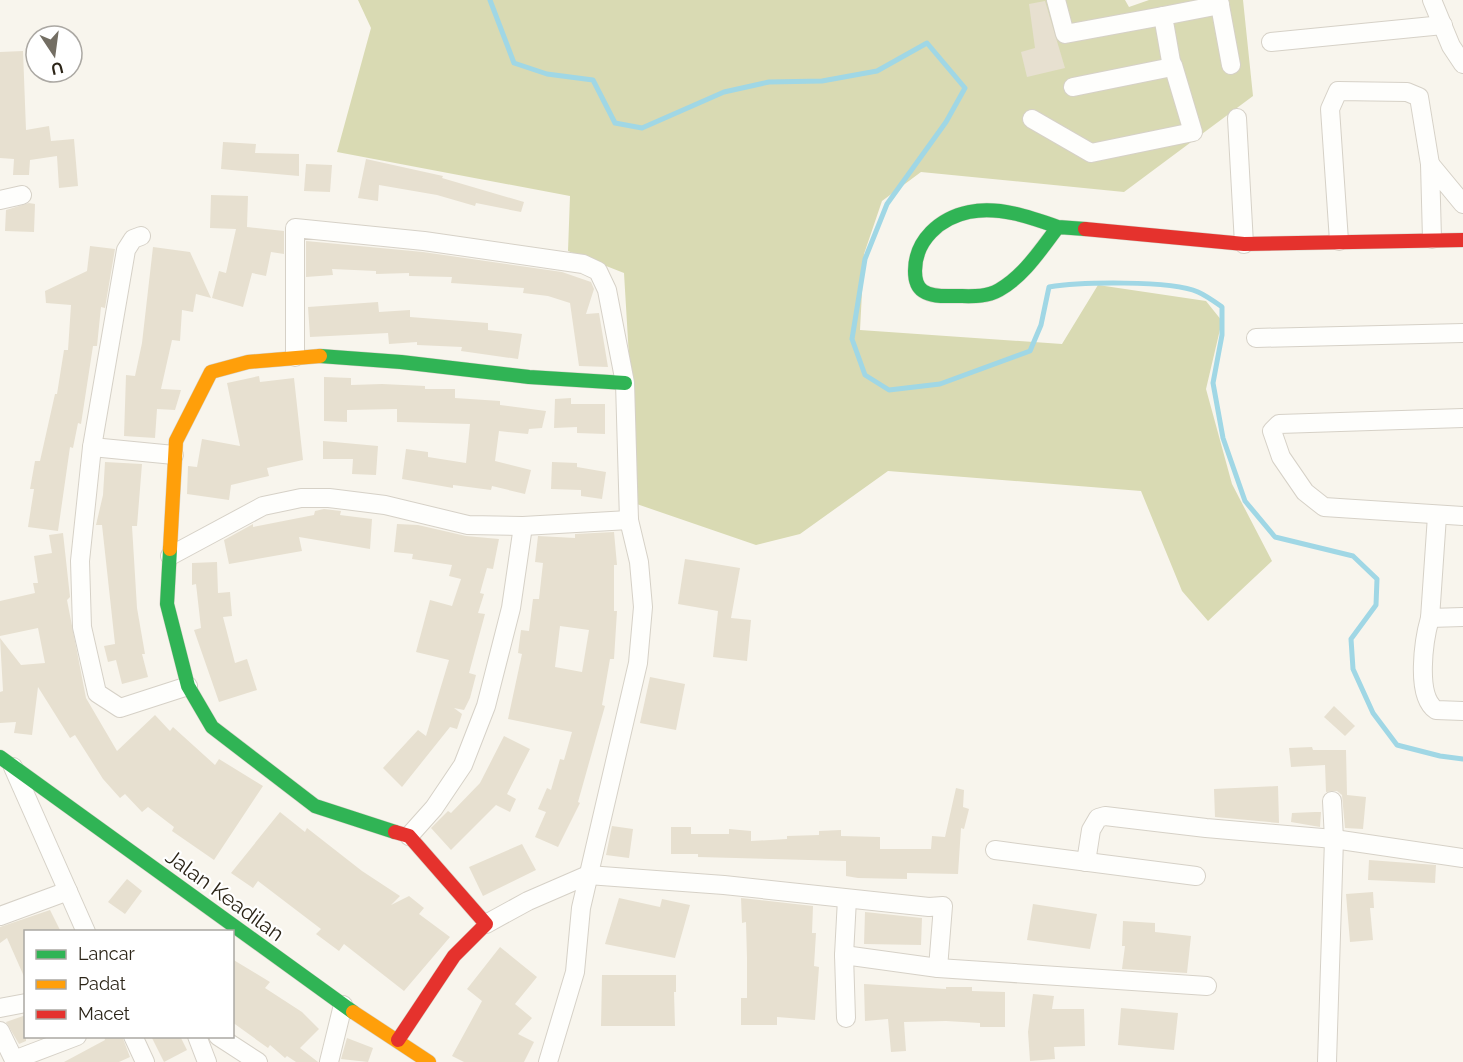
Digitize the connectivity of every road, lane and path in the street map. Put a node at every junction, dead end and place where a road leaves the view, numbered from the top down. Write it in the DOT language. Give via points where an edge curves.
graph roads {
  1 [pos="1056,0"];
  2 [pos="1432,0"];
  3 [pos="1219,3"];
  4 [pos="1163,16"];
  5 [pos="1443,25"];
  6 [pos="1271,42"];
  7 [pos="1173,64"];
  8 [pos="1463,64"];
  9 [pos="1231,65"];
  10 [pos="1073,87"];
  11 [pos="1032,118"];
  12 [pos="1237,118"];
  13 [pos="1430,164"];
  14 [pos="22,195"];
  15 [pos="0,200"];
  16 [pos="1463,204"];
  17 [pos="1058,227"];
  18 [pos="141,236"];
  19 [pos="1432,239"];
  20 [pos="1463,240"];
  21 [pos="1339,241"];
  22 [pos="1244,243"];
  23 [pos="1463,335"];
  24 [pos="1256,338"];
  25 [pos="295,357"];
  26 [pos="625,383"];
  27 [pos="1463,418"];
  28 [pos="92,447"];
  29 [pos="174,455"];
  30 [pos="1437,516"];
  31 [pos="1463,516"];
  32 [pos="629,520"];
  33 [pos="523,526"];
  34 [pos="170,556"];
  35 [pos="1463,617"];
  36 [pos="1430,618"];
  37 [pos="188,686"];
  38 [pos="1463,711"];
  39 [pos="6,762"];
  40 [pos="1332,801"];
  41 [pos="409,836"];
  42 [pos="1334,839"];
  43 [pos="994,850"];
  44 [pos="1463,858"];
  45 [pos="1086,862"];
  46 [pos="588,875"];
  47 [pos="1196,876"];
  48 [pos="68,891"];
  49 [pos="847,899"];
  50 [pos="0,916"];
  51 [pos="486,924"];
  52 [pos="85,930"];
  53 [pos="844,955"];
  54 [pos="938,968"];
  55 [pos="1207,986"];
  56 [pos="24,1003"];
  57 [pos="343,1005"];
  58 [pos="0,1008"];
  59 [pos="846,1018"];
  60 [pos="0,1030"];
  61 [pos="71,1038"];
  62 [pos="134,1038"];
  63 [pos="198,1038"];
  64 [pos="221,1038"];
  65 [pos="398,1040"];
  66 [pos="15,1061"];
  67 [pos="145,1062"];
  68 [pos="207,1062"];
  69 [pos="258,1062"];
  70 [pos="329,1062"];
  71 [pos="429,1062"];
  72 [pos="548,1062"];
  73 [pos="1327,1062"];
  1 -- 4 [label="street" via="1065,34"];
  2 -- 5 [label="street"];
  3 -- 4 [label="street"];
  3 -- 9 [label="street"];
  4 -- 7 [label="street"];
  5 -- 6 [label="street"];
  5 -- 8 [label="street"];
  7 -- 10 [label="street"];
  7 -- 11 [label="street" via="1193,132 1090,153"];
  12 -- 22 [label="street"];
  13 -- 16 [label="street"];
  13 -- 19 [label="street"];
  13 -- 21 [label="street" via="1419,98 1407,92 1338,91 1330,109"];
  14 -- 15 [label="street"];
  17 -- 17 [label="street" via="1017,276 981,297 933,295 916,282 915,255 923,240 955,217 972,212 1014,213"];
  17 -- 22 [label="street"];
  18 -- 28 [label="street" via="133,239 126,250"];
  19 -- 20 [label="street"];
  19 -- 21 [label="street"];
  21 -- 22 [label="street"];
  23 -- 24 [label="street"];
  25 -- 26 [label="street" via="334,356 516,377"];
  25 -- 26 [label="street" via="295,228 583,264 598,272 607,290"];
  25 -- 29 [label="street" via="270,358 211,372 176,441"];
  26 -- 32 [label="street"];
  27 -- 30 [label="street" via="1279,424 1272,431 1281,458 1305,492 1324,507"];
  28 -- 29 [label="street"];
  28 -- 37 [label="street" via="80,561 82,627 97,693 120,708"];
  29 -- 34 [label="street"];
  30 -- 31 [label="street"];
  30 -- 36 [label="street"];
  32 -- 33 [label="street"];
  32 -- 46 [label="street" via="639,562 643,607 638,663"];
  33 -- 34 [label="street" via="468,525 385,505 301,498 263,506"];
  33 -- 41 [label="street" via="511,608 486,706 463,765"];
  34 -- 37 [label="street" via="167,604"];
  35 -- 36 [label="street"];
  36 -- 38 [label="street" via="1422,653 1426,696 1436,710"];
  37 -- 41 [label="street" via="212,727 315,806"];
  39 -- 48 [label="street"];
  39 -- 57 [label="street, Jalan Keadilan"];
  40 -- 42 [label="street"];
  41 -- 51 [label="street"];
  42 -- 44 [label="street"];
  42 -- 45 [label="street" via="1105,816 1098,818 1091,830"];
  42 -- 73 [label="street"];
  43 -- 45 [label="street"];
  45 -- 47 [label="street"];
  46 -- 49 [label="street"];
  46 -- 51 [label="street"];
  46 -- 72 [label="street" via="575,972"];
  48 -- 50 [label="street"];
  48 -- 52 [label="street"];
  49 -- 53 [label="street"];
  49 -- 54 [label="street" via="943,906"];
  51 -- 65 [label="street" via="454,956"];
  53 -- 54 [label="street"];
  53 -- 59 [label="street"];
  54 -- 55 [label="street"];
  56 -- 58 [label="street"];
  57 -- 65 [label="street, Jalan Keadilan"];
  57 -- 70 [label="street"];
  60 -- 66 [label="street"];
  61 -- 66 [label="street"];
  62 -- 67 [label="street"];
  63 -- 68 [label="street"];
  64 -- 69 [label="street"];
  65 -- 71 [label="street, Jalan Keadilan"];
}
